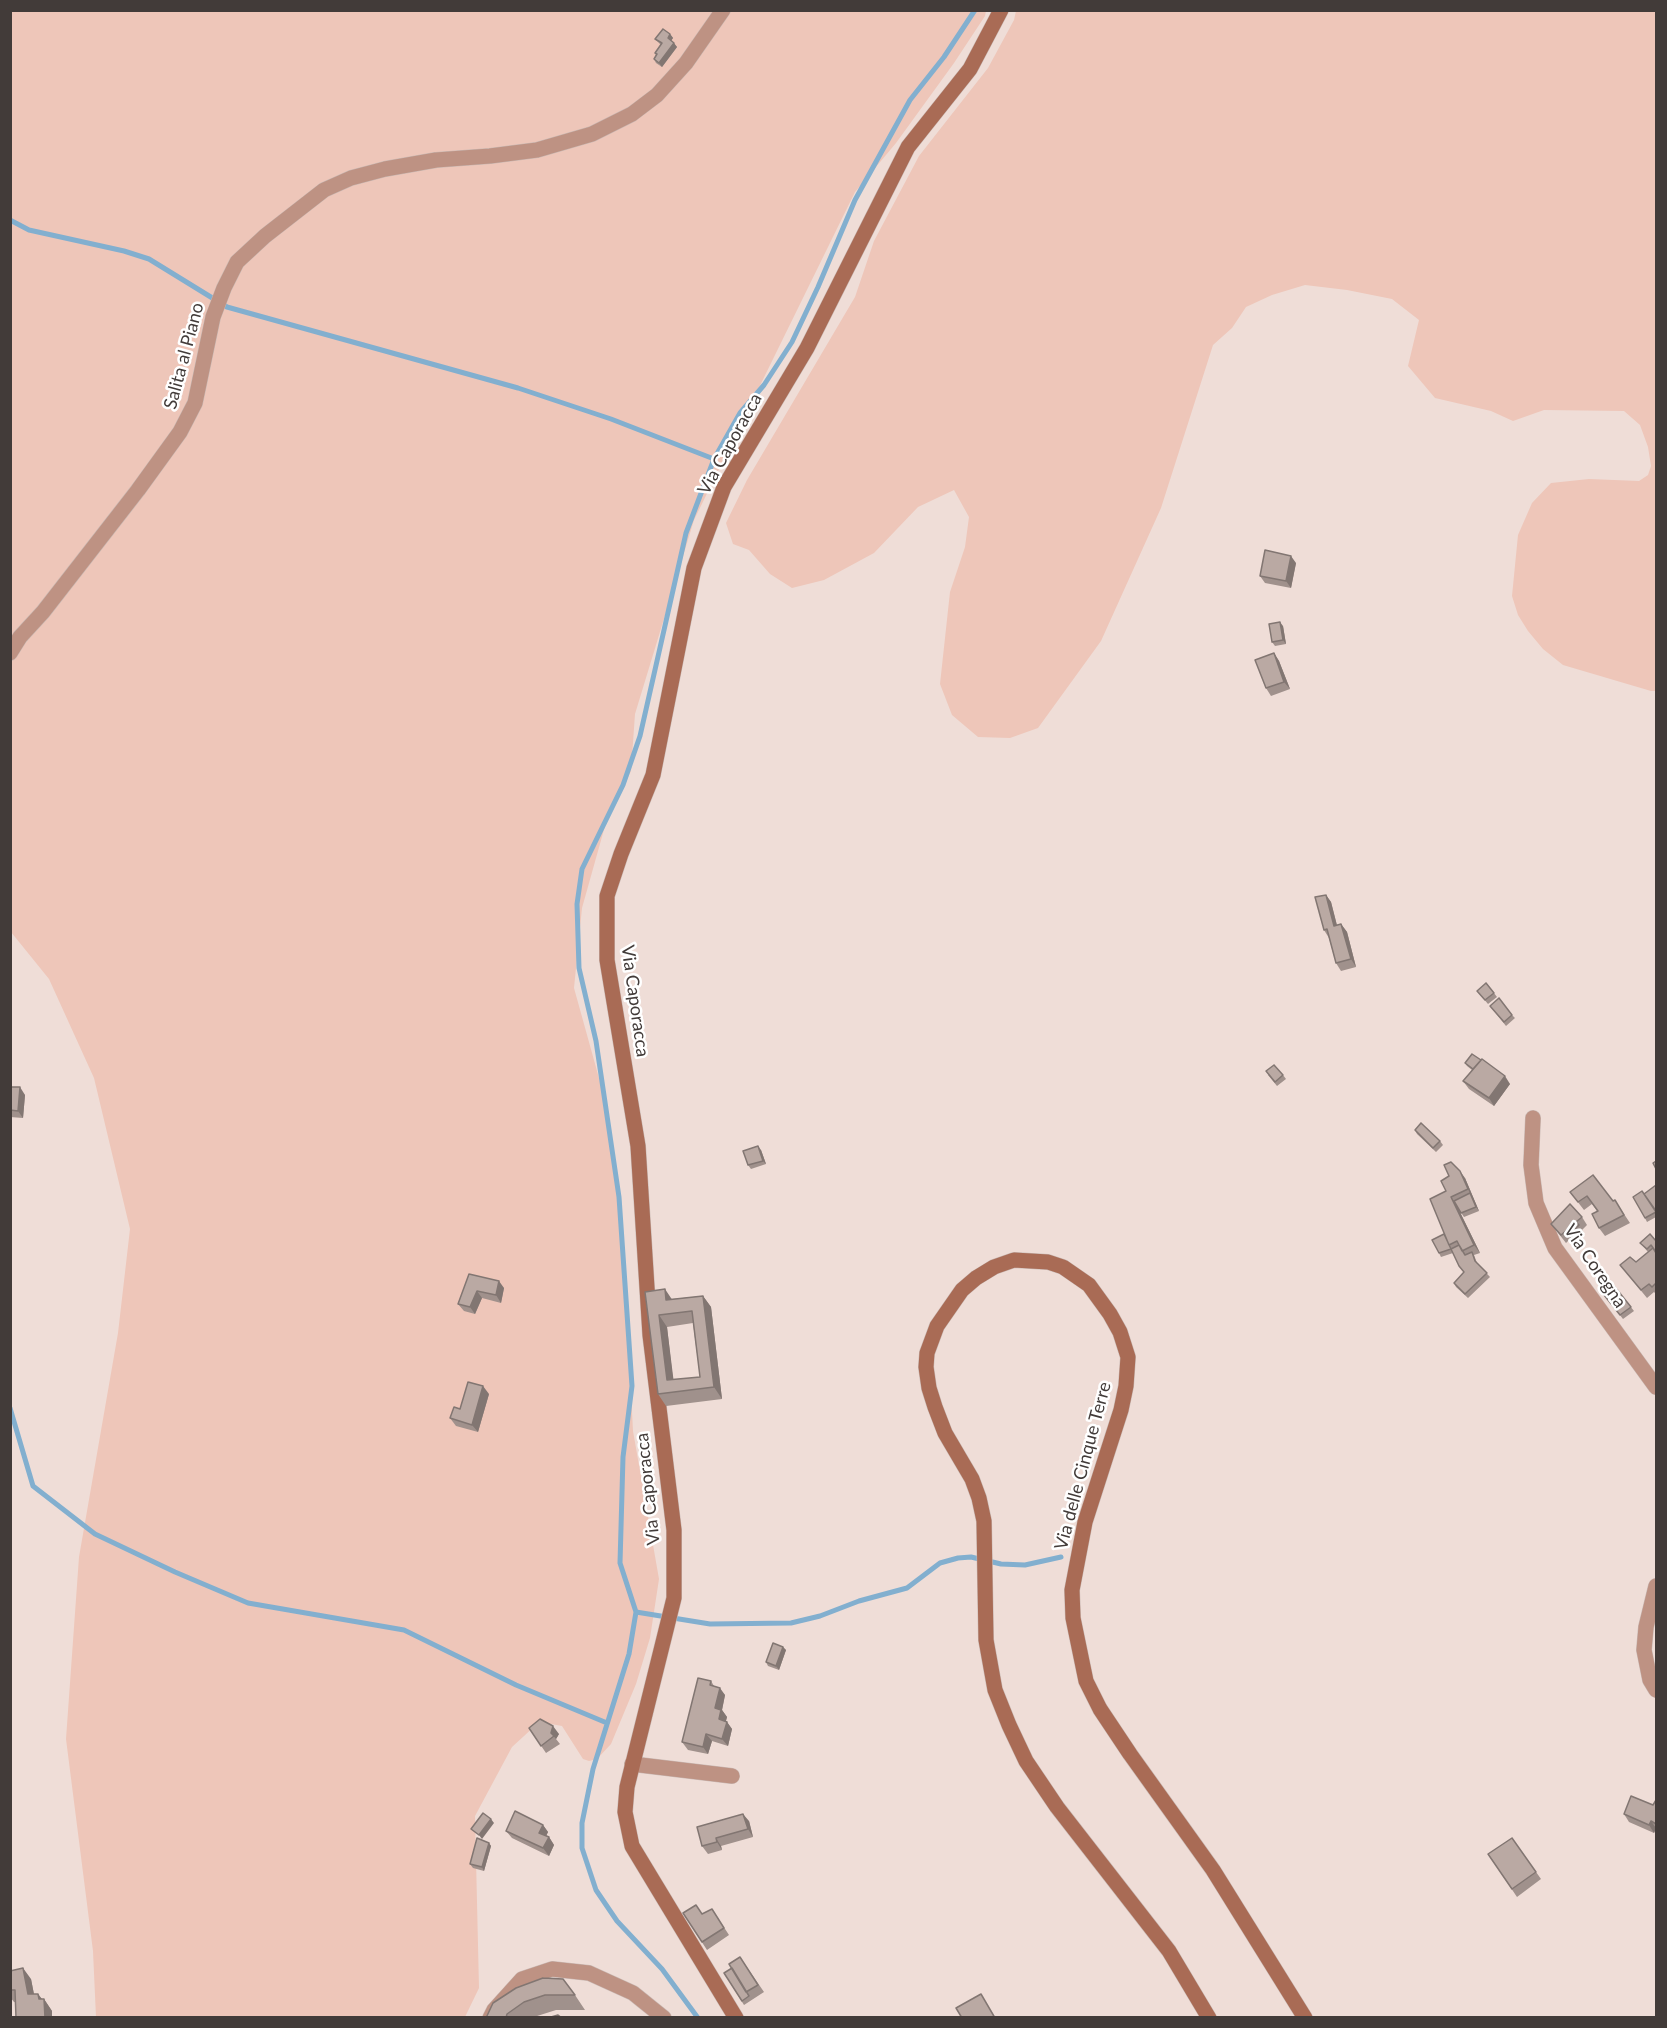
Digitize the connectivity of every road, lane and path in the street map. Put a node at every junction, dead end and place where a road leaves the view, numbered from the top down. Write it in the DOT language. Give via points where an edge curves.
graph roads {
  1 [pos="723,10"];
  2 [pos="1001,10"];
  3 [pos="10,653"];
  4 [pos="1533,1118"];
  5 [pos="1656,1387"];
  6 [pos="1656,1586"];
  7 [pos="1656,1690"];
  8 [pos="632,1764"];
  9 [pos="732,1776"];
  10 [pos="490,2018"];
  11 [pos="664,2018"];
  12 [pos="736,2018"];
  13 [pos="1209,2018"];
  14 [pos="1305,2018"];
  1 -- 3 [label="street, Salita al Piano" via="686,63 657,95 632,114 592,134 537,150 436,160 351,177 324,190 265,236 237,262 224,288 213,317 195,403 180,432"];
  2 -- 8 [label="street, Via Caporacca" via="970,69 908,147 807,348 724,486 694,568 653,775 607,896 607,960 638,1146 650,1335 674,1530 674,1598"];
  4 -- 5 [label="street, Via Coregna" via="1531,1165 1536,1203 1555,1248"];
  6 -- 7 [label="street" via="1644,1650"];
  8 -- 9 [label="street"];
  8 -- 12 [label="street, Via Caporacca" via="625,1812 632,1846"];
  10 -- 11 [label="street" via="522,1978 552,1969 589,1974 633,1993"];
  13 -- 14 [label="street, Via delle Cinque Terre" via="1169,1951 1026,1761 996,1690 986,1640 984,1521 972,1479 945,1433 926,1367 938,1326 962,1290 994,1267 1014,1260 1056,1264 1089,1285 1120,1332 1128,1357 1121,1410 1085,1522 1072,1590 1073,1618 1086,1681 1100,1709 1213,1870"];
}
